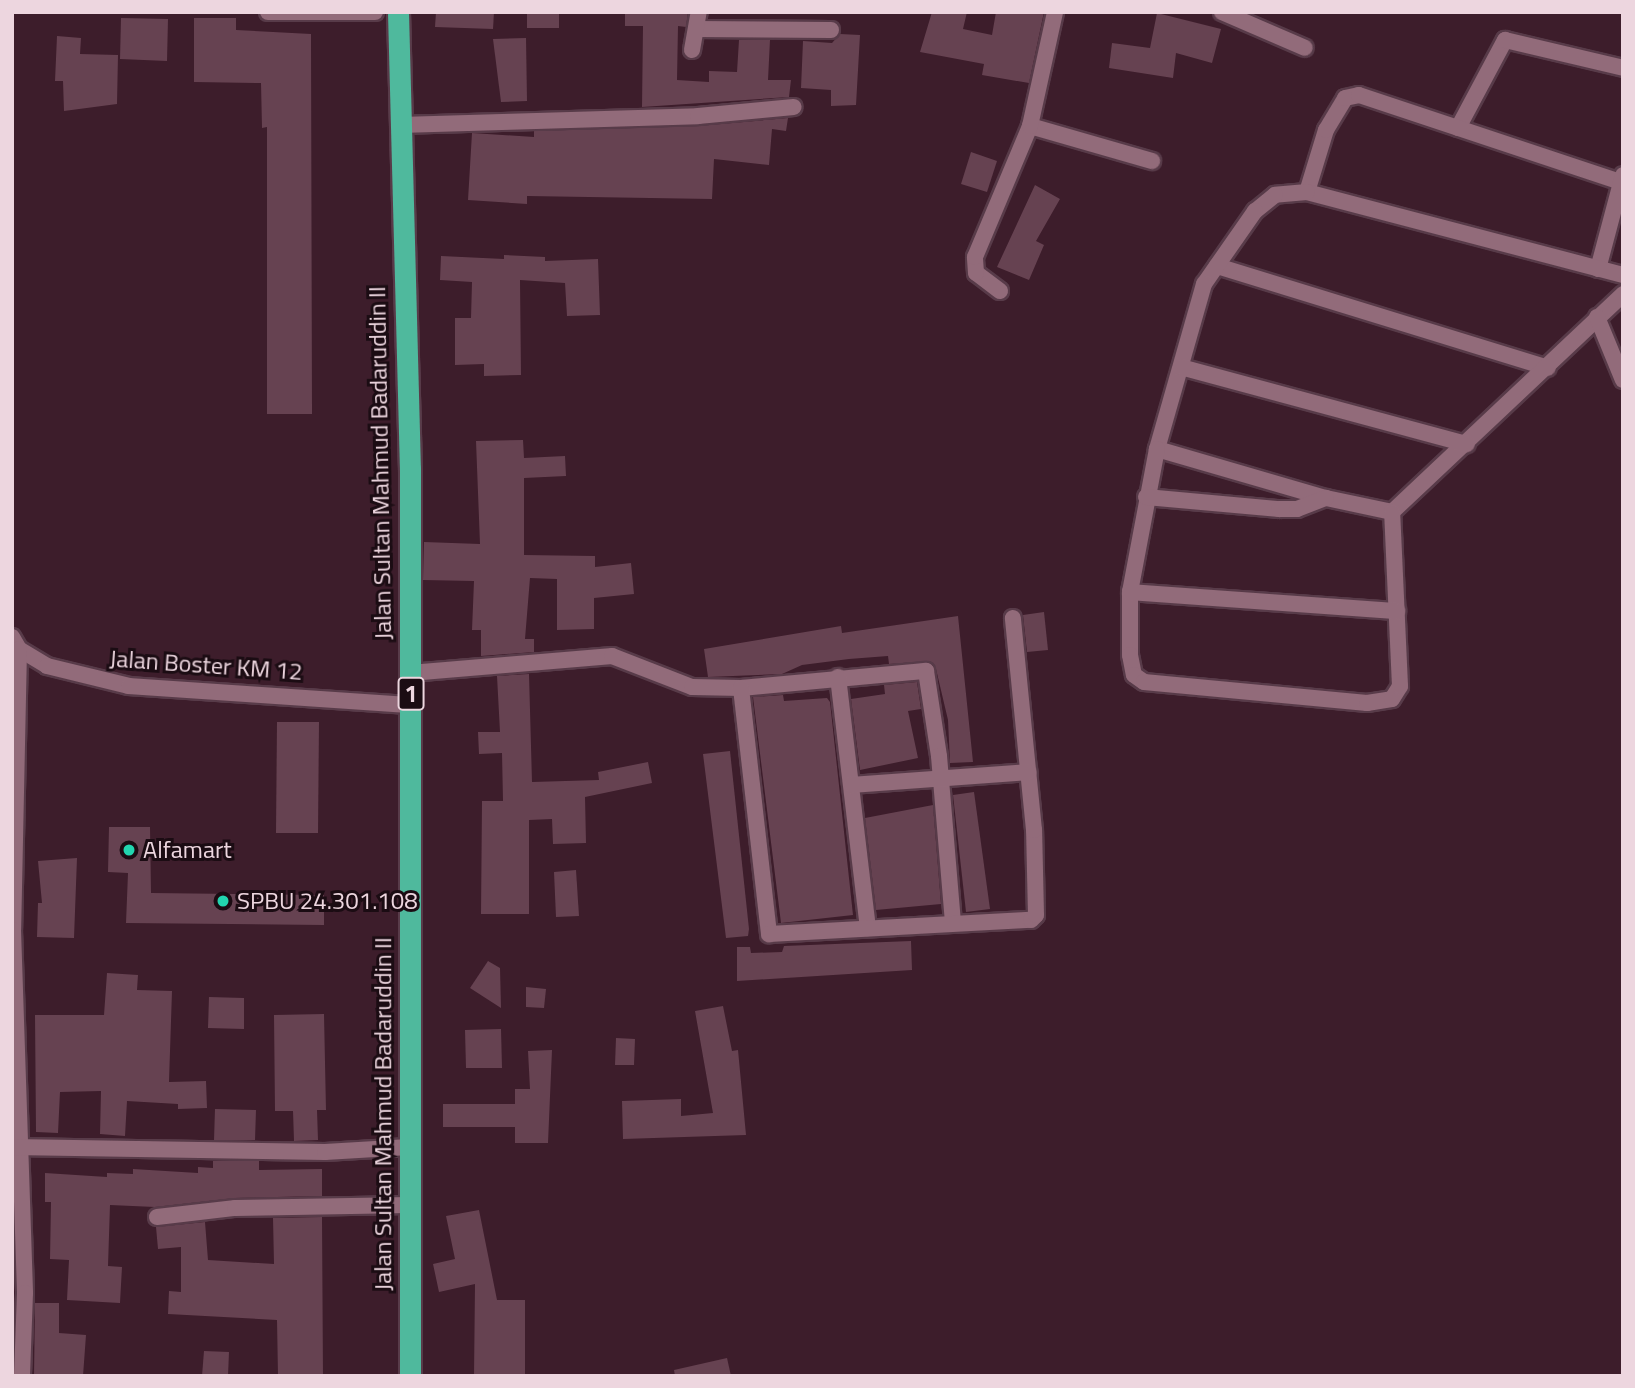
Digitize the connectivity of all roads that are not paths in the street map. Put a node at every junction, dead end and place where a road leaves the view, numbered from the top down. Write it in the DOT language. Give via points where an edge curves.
graph roads {
  1 [pos="268,12"];
  2 [pos="375,12"];
  3 [pos="392,12"];
  4 [pos="699,12"];
  5 [pos="1055,12"];
  6 [pos="1222,12"];
  7 [pos="398,13"];
  8 [pos="696,29"];
  9 [pos="831,30"];
  10 [pos="1305,48"];
  11 [pos="692,50"];
  12 [pos="1623,68"];
  13 [pos="794,107"];
  14 [pos="400,125"];
  15 [pos="1030,127"];
  16 [pos="1458,128"];
  17 [pos="1152,162"];
  18 [pos="1622,180"];
  19 [pos="1307,192"];
  20 [pos="1217,266"];
  21 [pos="1598,269"];
  22 [pos="1623,275"];
  23 [pos="1000,291"];
  24 [pos="1623,294"];
  25 [pos="1597,317"];
  26 [pos="1181,368"];
  27 [pos="1548,368"];
  28 [pos="1623,380"];
  29 [pos="1467,444"];
  30 [pos="1157,449"];
  31 [pos="1146,497"];
  32 [pos="1326,498"];
  33 [pos="1392,512"];
  34 [pos="1130,592"];
  35 [pos="1397,611"];
  36 [pos="1013,618"];
  37 [pos="16,643"];
  38 [pos="410,673"];
  39 [pos="838,677"];
  40 [pos="741,688"];
  41 [pos="411,705"];
  42 [pos="1028,772"];
  43 [pos="941,778"];
  44 [pos="852,785"];
  45 [pos="953,922"];
  46 [pos="868,928"];
  47 [pos="13,930"];
  48 [pos="16,1147"];
  49 [pos="409,1147"];
  50 [pos="409,1205"];
  51 [pos="157,1217"];
  52 [pos="22,1376"];
  53 [pos="410,1376"];
  1 -- 2 [label="street"];
  3 -- 7 [label="street"];
  4 -- 8 [label="street"];
  5 -- 15 [label="street"];
  6 -- 10 [label="street"];
  7 -- 14 [label="highway, Jalan Sultan Mahmud Badaruddin II / 1"];
  8 -- 9 [label="street"];
  8 -- 11 [label="street"];
  12 -- 16 [label="street" via="1505,40"];
  13 -- 14 [label="street" via="698,116"];
  14 -- 38 [label="highway, Jalan Sultan Mahmud Badaruddin II / 1" via="410,469"];
  15 -- 17 [label="street"];
  15 -- 23 [label="street" via="975,257 976,273"];
  16 -- 18 [label="street"];
  16 -- 19 [label="street" via="1359,95 1345,98 1326,130"];
  18 -- 21 [label="street"];
  19 -- 20 [label="street" via="1275,195 1255,211"];
  19 -- 21 [label="street"];
  20 -- 26 [label="street" via="1204,284"];
  20 -- 27 [label="street"];
  21 -- 22 [label="street"];
  24 -- 25 [label="street"];
  25 -- 27 [label="street"];
  25 -- 28 [label="street"];
  26 -- 29 [label="street"];
  26 -- 30 [label="street"];
  27 -- 29 [label="street"];
  29 -- 33 [label="street"];
  30 -- 31 [label="street"];
  30 -- 32 [label="street"];
  31 -- 32 [label="street" via="1279,509 1297,509"];
  31 -- 34 [label="street"];
  32 -- 33 [label="street"];
  33 -- 35 [label="street"];
  34 -- 35 [label="street"];
  34 -- 35 [label="street" via="1130,655 1134,675 1144,682 1367,703 1392,699 1400,687"];
  36 -- 42 [label="street"];
  37 -- 41 [label="street, Jalan Boster KM 12" via="47,667 129,686"];
  37 -- 47 [label="street"];
  38 -- 40 [label="street" via="612,656 676,684"];
  38 -- 41 [label="highway, Jalan Sultan Mahmud Badaruddin II / 1"];
  39 -- 40 [label="street"];
  39 -- 43 [label="street" via="926,671"];
  39 -- 44 [label="street"];
  40 -- 46 [label="street" via="769,934"];
  41 -- 49 [label="highway, Jalan Sultan Mahmud Badaruddin II / 1"];
  42 -- 43 [label="street"];
  42 -- 45 [label="street" via="1036,915 1031,920"];
  43 -- 44 [label="street"];
  43 -- 45 [label="street"];
  44 -- 46 [label="street"];
  45 -- 46 [label="street"];
  47 -- 48 [label="street"];
  48 -- 49 [label="street" via="325,1152"];
  48 -- 52 [label="street" via="25,1293"];
  49 -- 50 [label="highway, Jalan Sultan Mahmud Badaruddin II / 1"];
  50 -- 51 [label="street" via="235,1208"];
  50 -- 53 [label="highway, Jalan Sultan Mahmud Badaruddin II / 1"];
}
